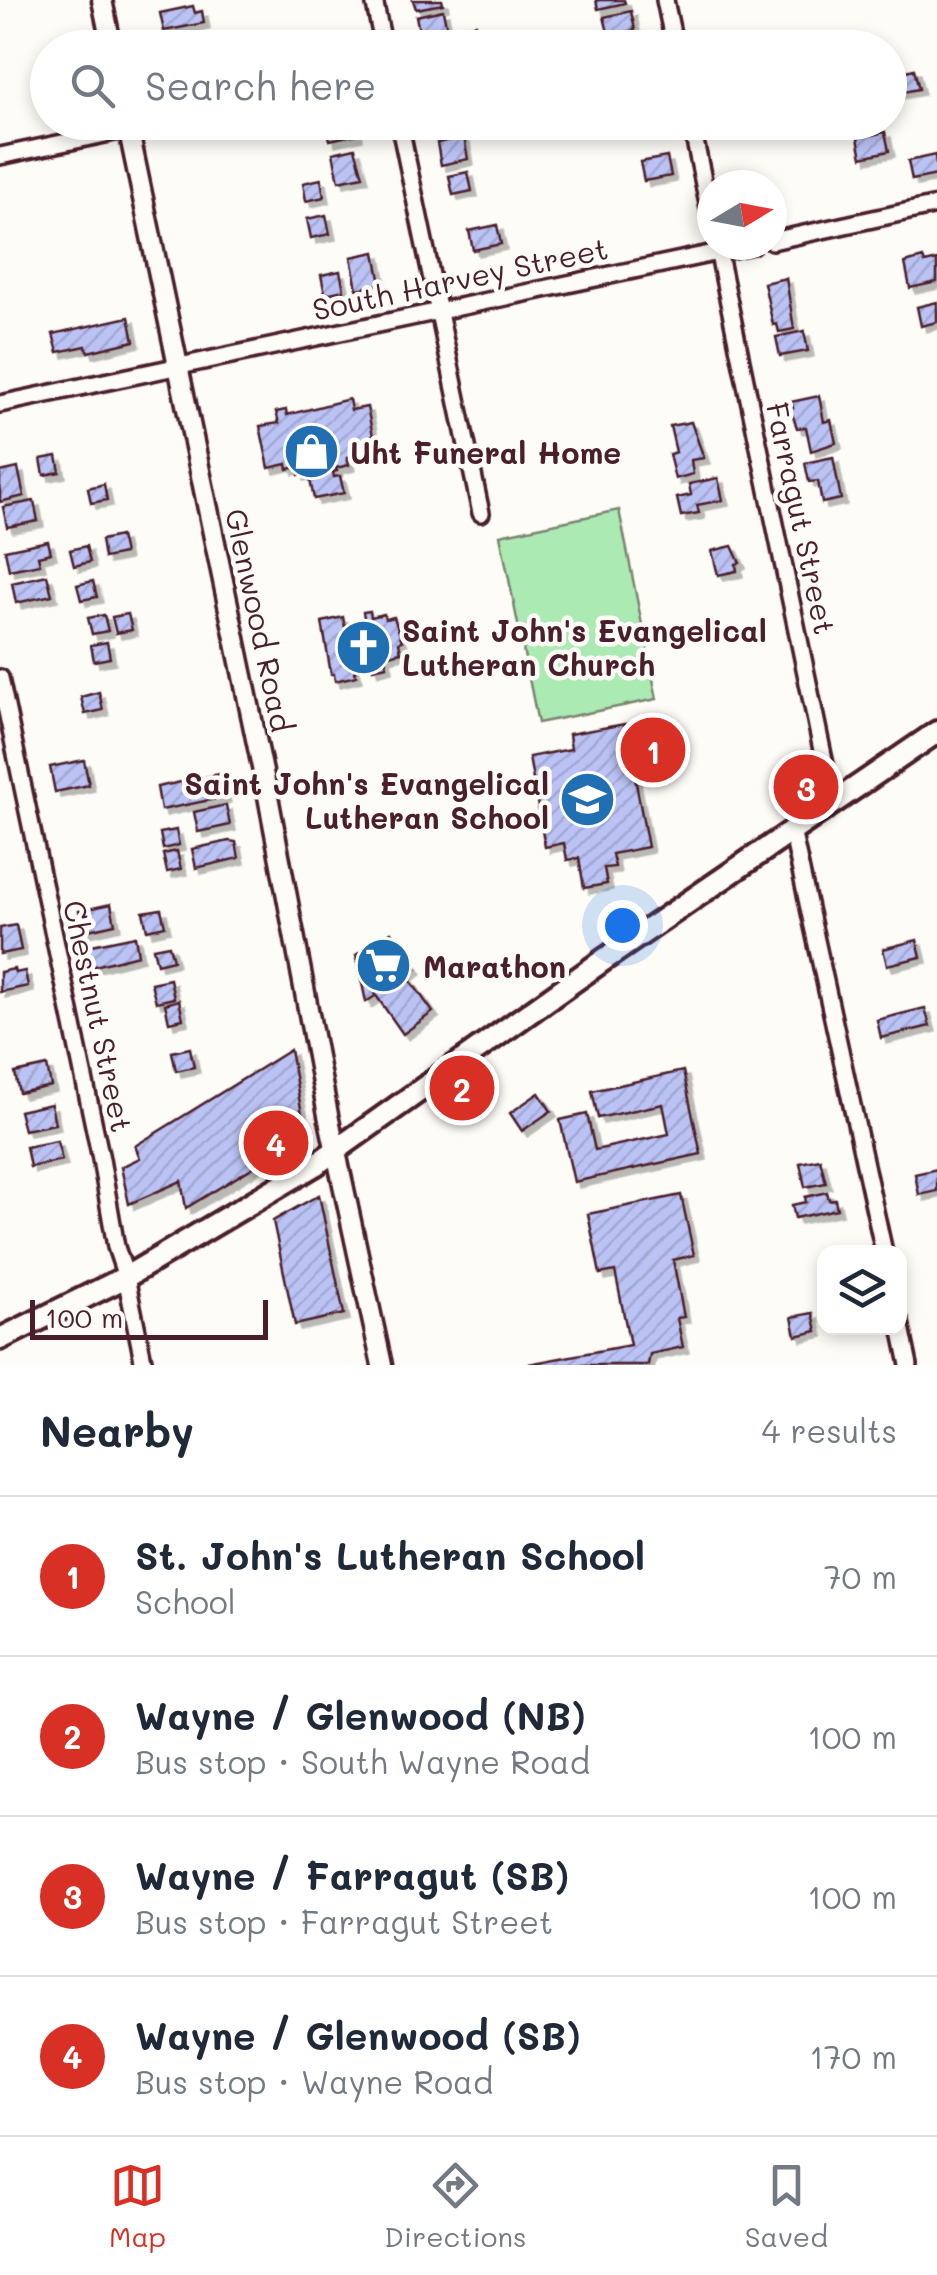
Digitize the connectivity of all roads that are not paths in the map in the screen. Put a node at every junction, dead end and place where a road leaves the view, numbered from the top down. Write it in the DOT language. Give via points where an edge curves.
graph roads {
  1 [pos="102,0"];
  2 [pos="374,0"];
  3 [pos="665,0"];
  4 [pos="108,30"];
  5 [pos="380,30"];
  6 [pos="671,30"];
  7 [pos="68,140"];
  8 [pos="131,140"];
  9 [pos="403,140"];
  10 [pos="695,140"];
  11 [pos="0,156"];
  12 [pos="701,170"];
  13 [pos="937,205"];
  14 [pos="787,237"];
  15 [pos="697,254"];
  16 [pos="720,260"];
  17 [pos="439,310"];
  18 [pos="179,364"];
  19 [pos="0,404"];
  20 [pos="481,513"];
  21 [pos="0,678"];
  22 [pos="937,732"];
  23 [pos="833,803"];
  24 [pos="792,830"];
  25 [pos="337,1151"];
  26 [pos="882,1245"];
  27 [pos="126,1277"];
  28 [pos="903,1335"];
  29 [pos="0,1339"];
  30 [pos="144,1365"];
  31 [pos="382,1365"];
  32 [pos="909,1365"];
  1 -- 4 [label="street"];
  2 -- 5 [label="street"];
  3 -- 6 [label="street"];
  7 -- 11 [label="street"];
  8 -- 18 [label="street, Glenwood Road"];
  9 -- 17 [label="street"];
  10 -- 12 [label="street"];
  13 -- 14 [label="street"];
  15 -- 17 [label="street, South Harvey Street"];
  16 -- 23 [label="street, Farragut Street"];
  17 -- 18 [label="street, South Harvey Street"];
  17 -- 20 [label="street"];
  18 -- 19 [label="street, South Harvey Street"];
  18 -- 25 [label="street, Glenwood Road"];
  21 -- 27 [label="street, Chestnut Street"];
  22 -- 23 [label="main road"];
  23 -- 24 [label="main road"];
  24 -- 25 [label="main road"];
  24 -- 26 [label="street"];
  25 -- 27 [label="main road"];
  25 -- 31 [label="street, Glenwood Road"];
  27 -- 29 [label="main road"];
  27 -- 30 [label="street, Chestnut Street"];
  28 -- 32 [label="street"];
}
